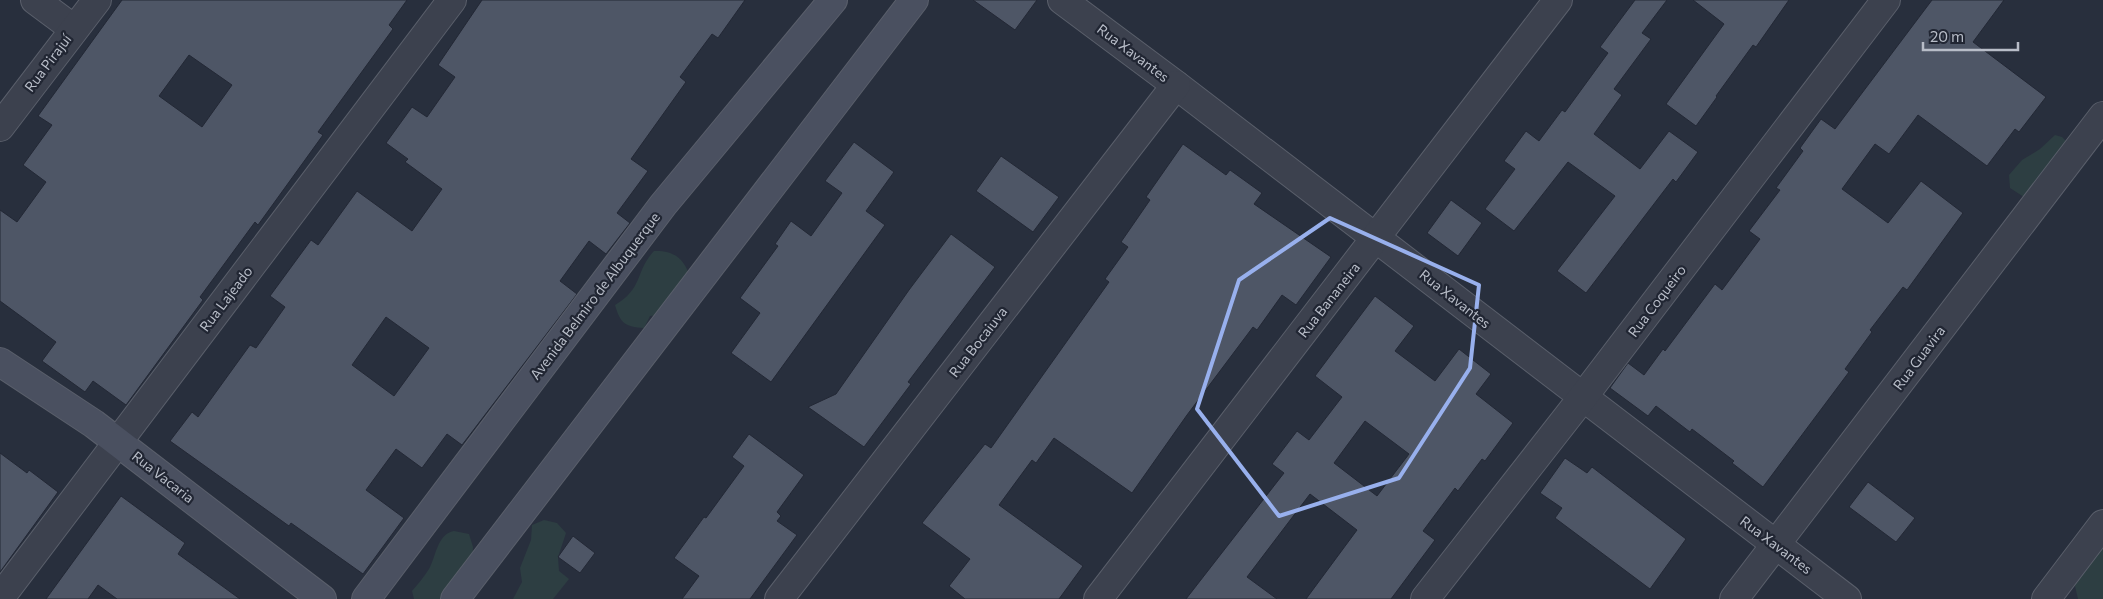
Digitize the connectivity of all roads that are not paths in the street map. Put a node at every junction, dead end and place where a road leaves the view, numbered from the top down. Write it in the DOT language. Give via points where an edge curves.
graph roads {
  1 [pos="35,0"];
  2 [pos="97,0"];
  3 [pos="452,0"];
  4 [pos="833,0"];
  5 [pos="914,0"];
  6 [pos="1062,0"];
  7 [pos="1558,0"];
  8 [pos="1886,0"];
  9 [pos="74,29"];
  10 [pos="1176,85"];
  11 [pos="2103,116"];
  12 [pos="0,127"];
  13 [pos="1376,238"];
  14 [pos="0,362"];
  15 [pos="1583,398"];
  16 [pos="118,442"];
  17 [pos="2103,524"];
  18 [pos="1777,545"];
  19 [pos="0,598"];
  20 [pos="322,599"];
  21 [pos="366,599"];
  22 [pos="454,599"];
  23 [pos="779,599"];
  24 [pos="1098,599"];
  25 [pos="1425,599"];
  26 [pos="1734,599"];
  27 [pos="1847,599"];
  28 [pos="2046,599"];
  1 -- 9 [label="street"];
  2 -- 9 [label="street, Rua Pirajuí"];
  3 -- 16 [label="street, Rua Lajeado"];
  4 -- 21 [label="main road, Avenida Belmiro de Albuquerque" via="663,205"];
  5 -- 22 [label="main road"];
  6 -- 10 [label="street, Rua Xavantes"];
  7 -- 13 [label="street, Rua Bananeira"];
  8 -- 15 [label="street, Rua Coqueiro"];
  9 -- 12 [label="street, Rua Pirajuí"];
  10 -- 13 [label="street, Rua Xavantes"];
  10 -- 23 [label="street, Rua Bocaiuva"];
  11 -- 18 [label="street, Rua Guavira"];
  13 -- 15 [label="street, Rua Xavantes"];
  13 -- 24 [label="street, Rua Bananeira"];
  14 -- 16 [label="main road, Rua Vacaria"];
  15 -- 18 [label="street, Rua Xavantes"];
  15 -- 25 [label="street, Rua Coqueiro"];
  16 -- 19 [label="street, Rua Lajeado"];
  16 -- 20 [label="main road, Rua Vacaria"];
  17 -- 28 [label="street"];
  18 -- 26 [label="street, Rua Guavira"];
  18 -- 27 [label="street, Rua Xavantes"];
}
